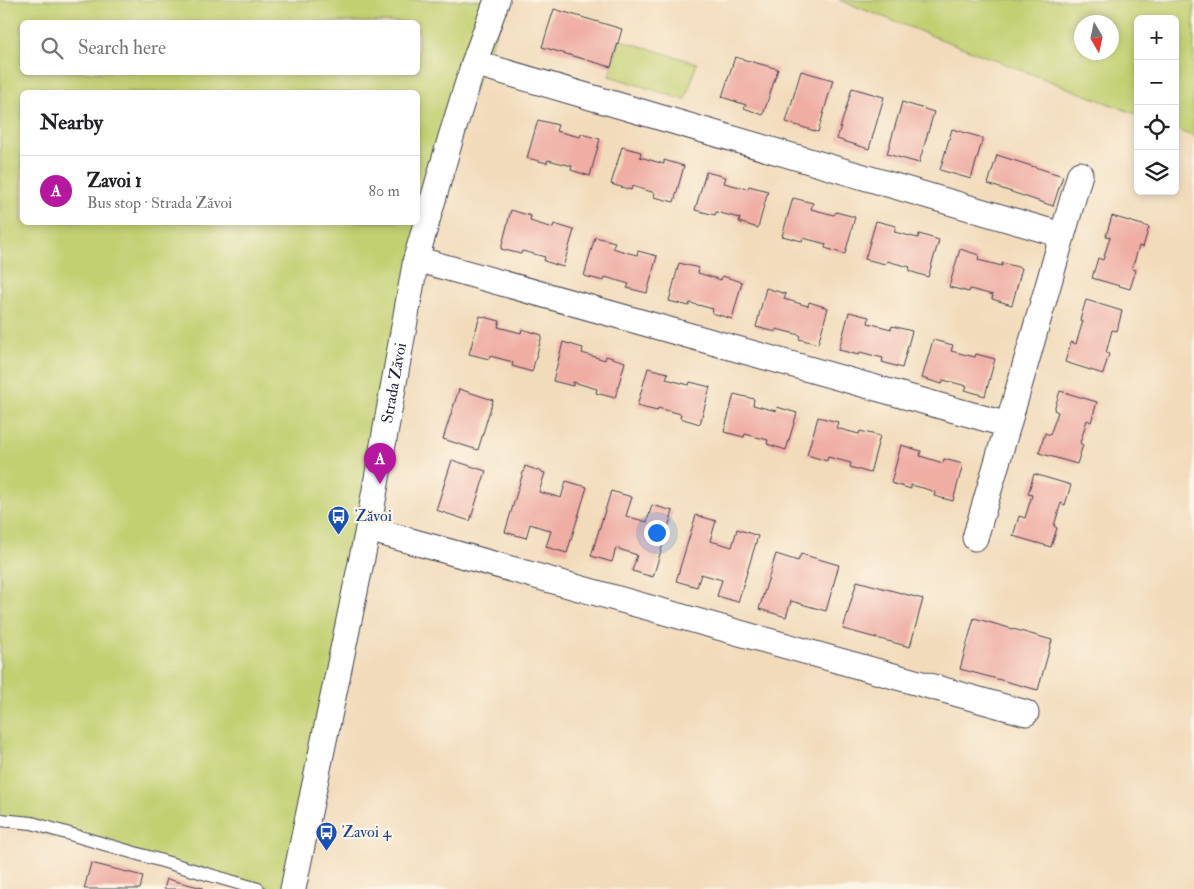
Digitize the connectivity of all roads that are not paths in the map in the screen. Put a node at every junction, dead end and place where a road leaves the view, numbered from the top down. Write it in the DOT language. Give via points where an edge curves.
graph roads {
  1 [pos="497,0"];
  2 [pos="474,63"];
  3 [pos="1080,174"];
  4 [pos="1062,235"];
  5 [pos="416,259"];
  6 [pos="1008,425"];
  7 [pos="368,529"];
  8 [pos="975,538"];
  9 [pos="1026,713"];
  10 [pos="0,820"];
  11 [pos="258,889"];
  12 [pos="293,889"];
  1 -- 2 [label="street, Strada Zăvoi"];
  2 -- 4 [label="street"];
  2 -- 5 [label="street, Strada Zăvoi"];
  3 -- 4 [label="street"];
  4 -- 6 [label="street"];
  5 -- 6 [label="street"];
  5 -- 7 [label="street, Strada Zăvoi"];
  6 -- 8 [label="street"];
  7 -- 9 [label="street"];
  7 -- 12 [label="street, Strada Zăvoi"];
  10 -- 11 [label="lane" via="32,823"];
}
